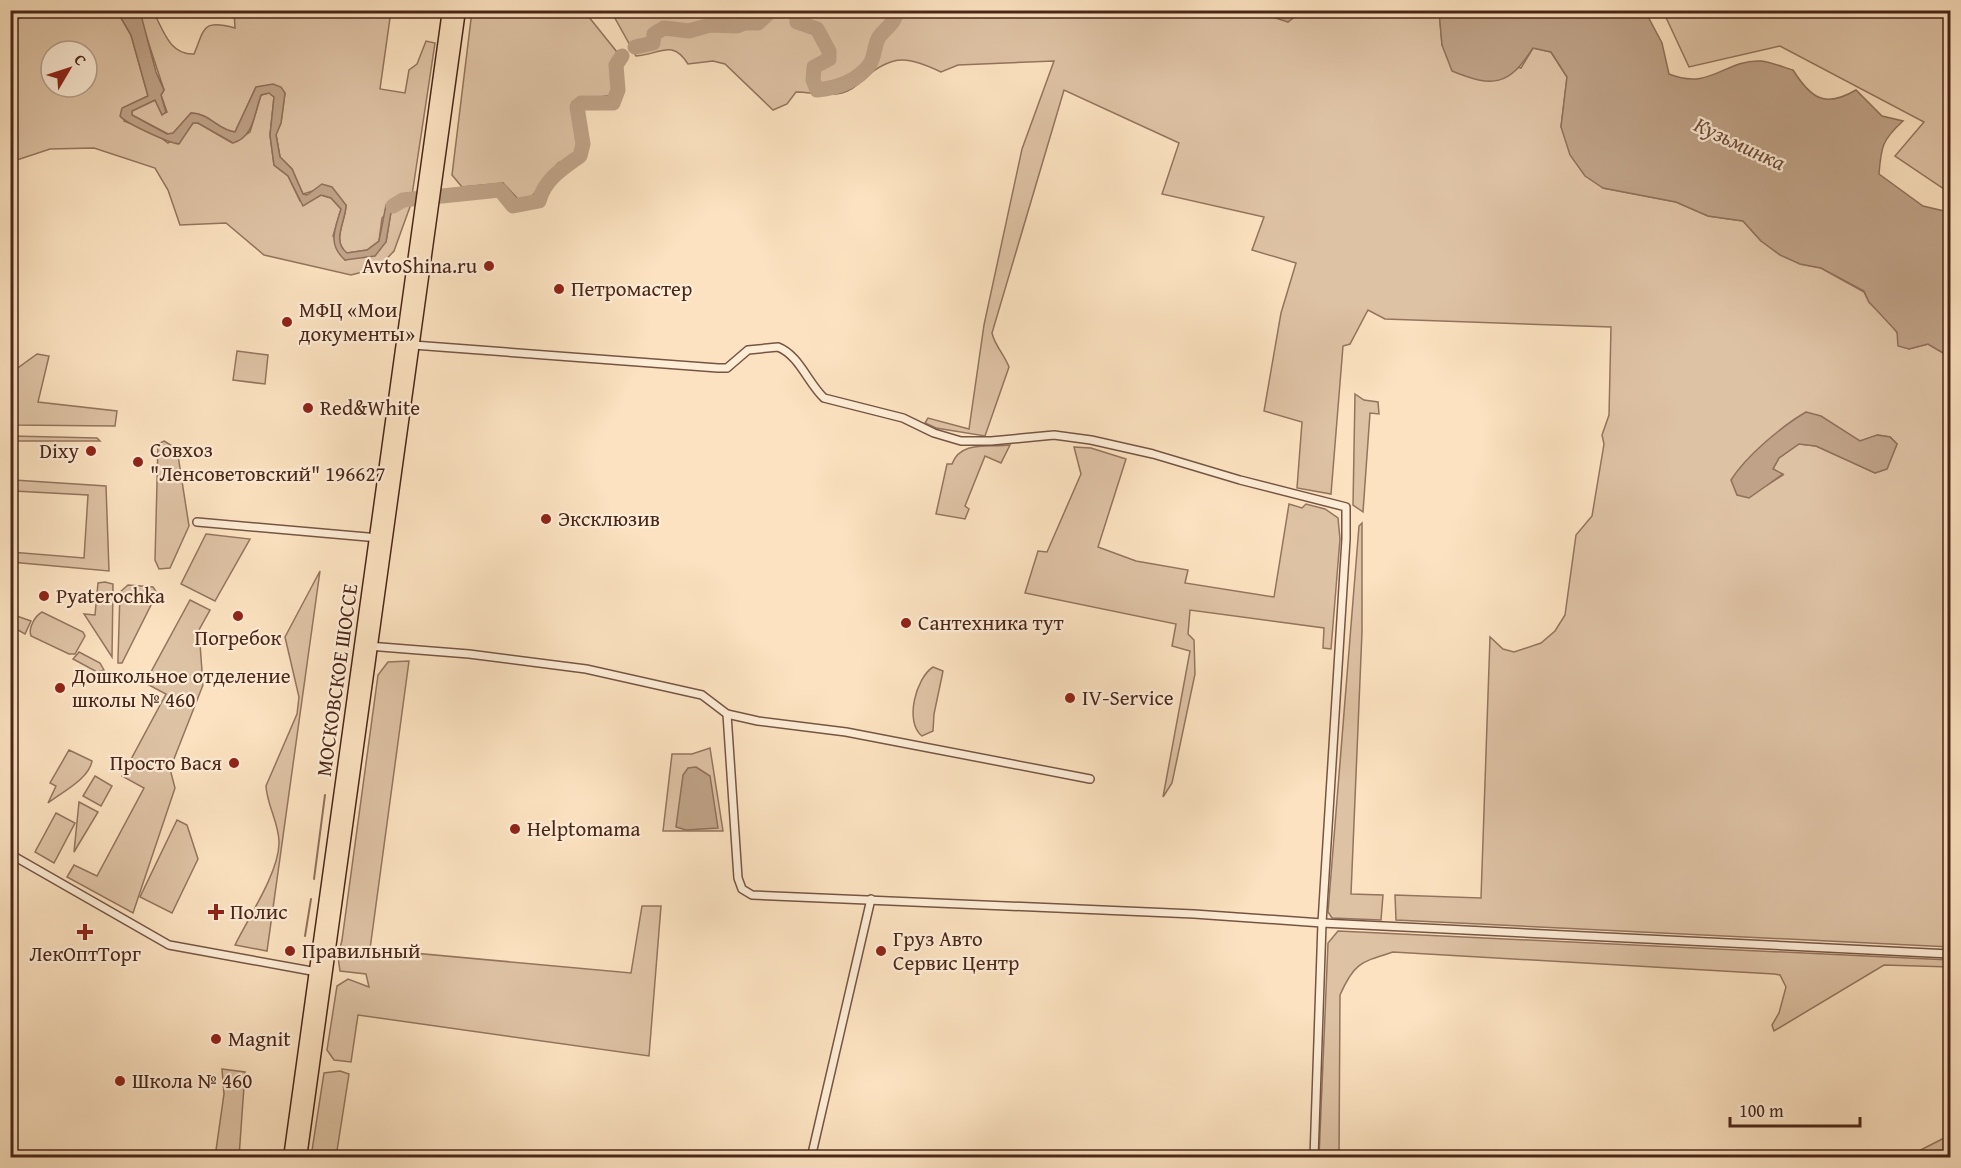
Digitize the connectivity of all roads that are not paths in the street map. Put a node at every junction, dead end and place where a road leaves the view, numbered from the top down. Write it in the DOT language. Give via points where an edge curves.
graph roads {
  1 [pos="449,10"];
  2 [pos="459,10"];
  3 [pos="431,177"];
  4 [pos="427,208"];
  5 [pos="413,345"];
  6 [pos="196,522"];
  7 [pos="381,538"];
  8 [pos="367,646"];
  9 [pos="727,714"];
  10 [pos="1090,778"];
  11 [pos="10,854"];
  12 [pos="871,899"];
  13 [pos="1322,923"];
  14 [pos="1950,954"];
  15 [pos="317,972"];
  16 [pos="290,1158"];
  17 [pos="300,1158"];
  18 [pos="811,1158"];
  19 [pos="1314,1158"];
  1 -- 3 [label="highway"];
  2 -- 3 [label="highway"];
  3 -- 4 [label="highway"];
  4 -- 5 [label="highway, МОСКОВСКОЕ ШОССЕ"];
  4 -- 7 [label="highway, МОСКОВСКОЕ ШОССЕ"];
  5 -- 7 [label="highway, МОСКОВСКОЕ ШОССЕ"];
  5 -- 13 [label="street" via="718,368 727,368 748,350 778,346 793,357 824,398 903,418 948,438 975,442 1054,435 1092,440 1346,507"];
  6 -- 7 [label="street"];
  7 -- 8 [label="highway, МОСКОВСКОЕ ШОССЕ"];
  8 -- 9 [label="street" via="586,669 702,695"];
  8 -- 15 [label="highway, МОСКОВСКОЕ ШОССЕ"];
  8 -- 17 [label="highway, МОСКОВСКОЕ ШОССЕ"];
  9 -- 10 [label="street"];
  9 -- 12 [label="street" via="737,869 742,888 752,895"];
  11 -- 15 [label="street" via="169,945"];
  12 -- 13 [label="street"];
  12 -- 18 [label="street"];
  13 -- 14 [label="street"];
  13 -- 19 [label="street"];
  15 -- 16 [label="highway, МОСКОВСКОЕ ШОССЕ"];
}
